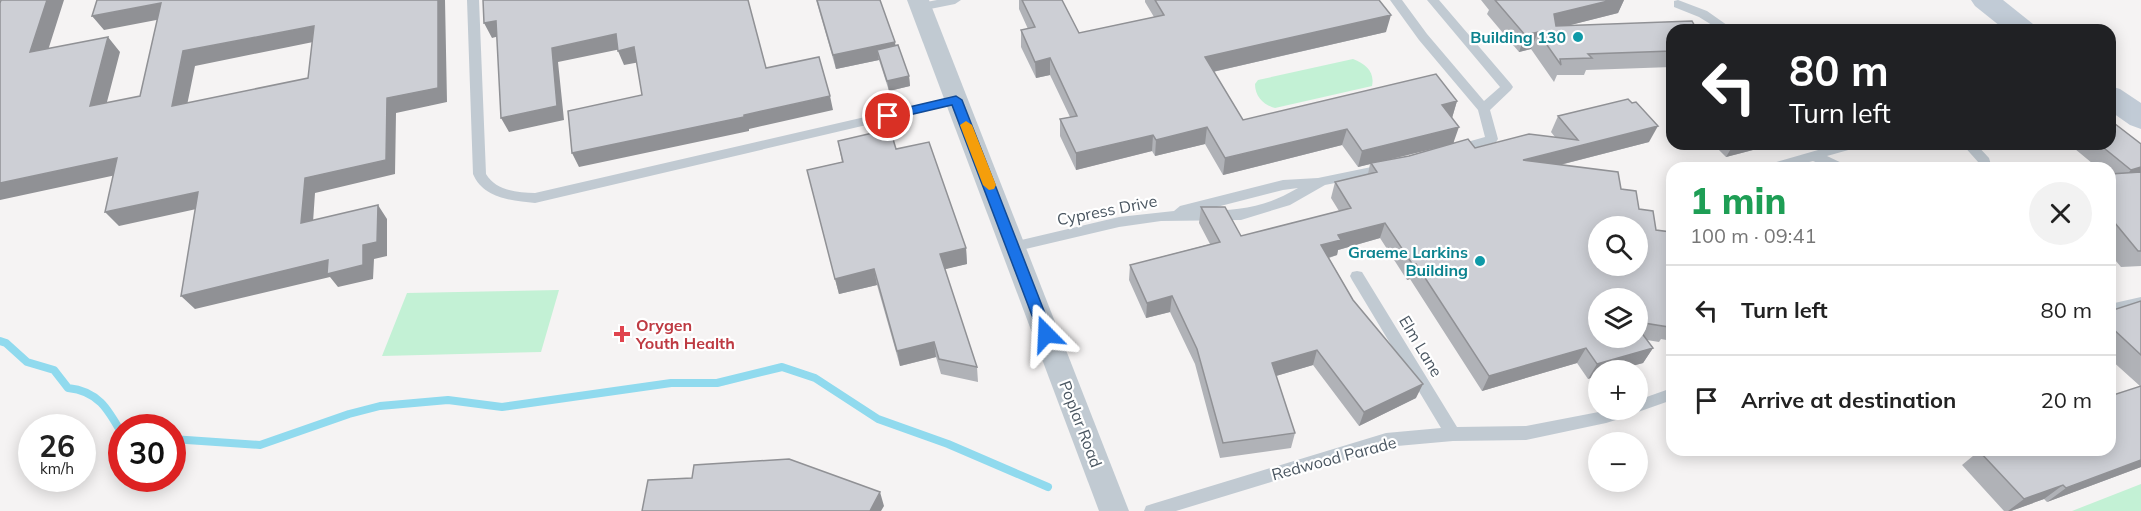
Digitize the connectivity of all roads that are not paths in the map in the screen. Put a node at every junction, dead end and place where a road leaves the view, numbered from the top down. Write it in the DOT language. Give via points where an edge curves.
graph roads {
  1 [pos="473,0"];
  2 [pos="955,0"];
  3 [pos="1396,0"];
  4 [pos="1433,0"];
  5 [pos="1985,0"];
  6 [pos="919,3"];
  7 [pos="1678,4"];
  8 [pos="1719,24"];
  9 [pos="2015,24"];
  10 [pos="956,100"];
  11 [pos="2116,100"];
  12 [pos="1484,109"];
  13 [pos="2141,118"];
  14 [pos="1834,150"];
  15 [pos="1974,150"];
  16 [pos="1442,154"];
  17 [pos="1814,156"];
  18 [pos="1792,162"];
  19 [pos="1828,162"];
  20 [pos="1984,162"];
  21 [pos="1402,165"];
  22 [pos="1322,181"];
  23 [pos="1161,216"];
  24 [pos="1013,247"];
  25 [pos="1357,276"];
  26 [pos="2141,303"];
  27 [pos="2116,309"];
  28 [pos="1666,396"];
  29 [pos="1648,402"];
  30 [pos="1590,420"];
  31 [pos="1453,434"];
  32 [pos="1114,511"];
  33 [pos="1152,511"];
  1 -- 10 [label="lane" via="481,178 493,189 517,197 547,195"];
  2 -- 6 [label="lane"];
  3 -- 12 [label="lane"];
  4 -- 12 [label="lane" via="1507,87"];
  5 -- 9 [label="street"];
  6 -- 10 [label="street, Poplar Road"];
  7 -- 8 [label="lane"];
  10 -- 24 [label="street, Poplar Road"];
  11 -- 13 [label="street"];
  12 -- 16 [label="lane" via="1492,139"];
  14 -- 17 [label="lane"];
  15 -- 20 [label="lane"];
  17 -- 18 [label="lane"];
  17 -- 19 [label="lane"];
  21 -- 22 [label="lane, Cypress Drive"];
  22 -- 23 [label="lane" via="1283,185"];
  22 -- 23 [label="lane, Cypress Drive" via="1285,202 1241,215"];
  23 -- 24 [label="lane, Cypress Drive"];
  24 -- 32 [label="street, Poplar Road"];
  25 -- 31 [label="lane, Elm Lane"];
  26 -- 27 [label="lane"];
  28 -- 29 [label="lane"];
  30 -- 31 [label="lane, Redwood Parade" via="1526,433"];
  31 -- 33 [label="lane, Redwood Parade" via="1386,440"];
}
